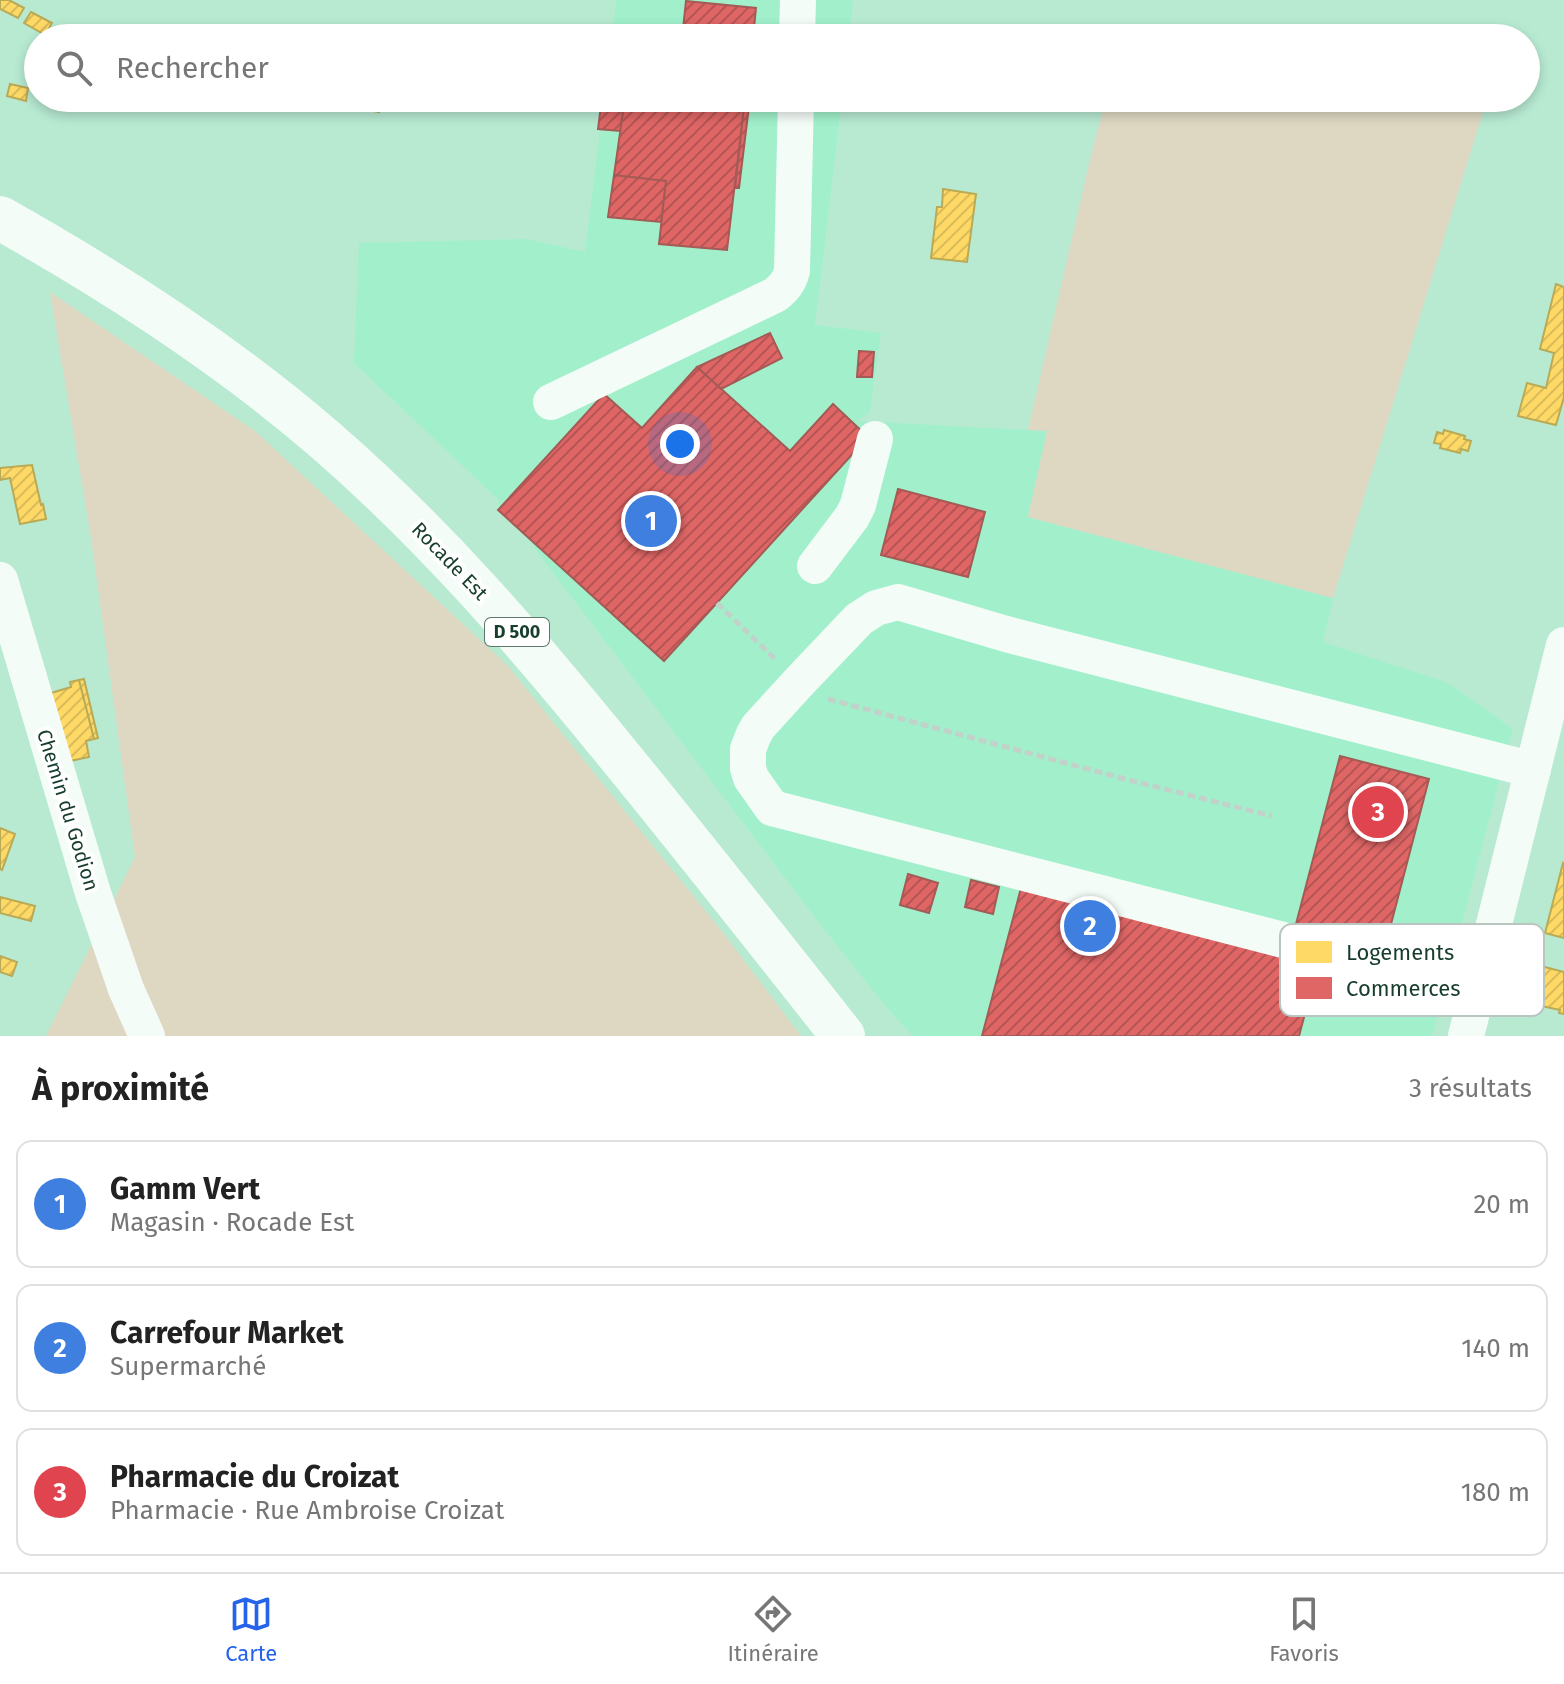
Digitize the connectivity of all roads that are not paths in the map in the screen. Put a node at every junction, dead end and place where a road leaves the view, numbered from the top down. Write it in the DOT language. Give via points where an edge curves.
graph roads {
  1 [pos="798,0"];
  2 [pos="797,24"];
  3 [pos="796,112"];
  4 [pos="0,218"];
  5 [pos="551,402"];
  6 [pos="875,439"];
  7 [pos="815,566"];
  8 [pos="0,580"];
  9 [pos="1564,645"];
  10 [pos="1533,770"];
  11 [pos="1494,924"];
  12 [pos="1280,939"];
  13 [pos="147,1036"];
  14 [pos="843,1036"];
  1 -- 2 [label="street"];
  3 -- 5 [label="street" via="792,271 784,288"];
  4 -- 14 [label="main road, Rocade Est / D 500" via="126,292 244,374 380,489 450,558 551,672"];
  6 -- 7 [label="street" via="876,497 852,517"];
  8 -- 13 [label="street, Chemin du Godion" via="93,893"];
  9 -- 10 [label="street"];
  10 -- 11 [label="street"];
  10 -- 12 [label="street" via="898,602 869,611 844,634 758,727 748,749 751,778 772,808"];
}
